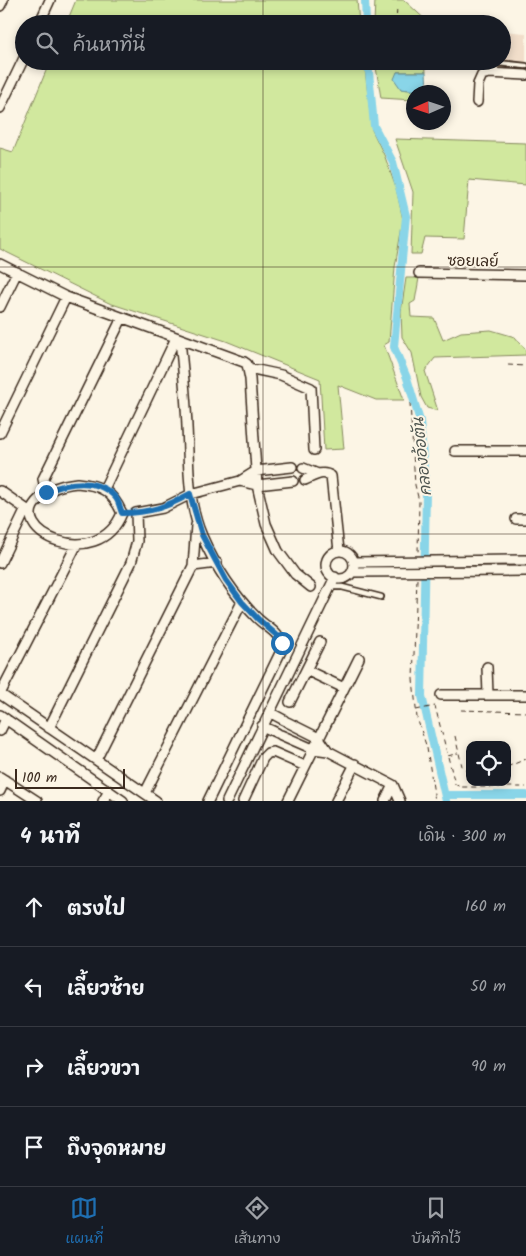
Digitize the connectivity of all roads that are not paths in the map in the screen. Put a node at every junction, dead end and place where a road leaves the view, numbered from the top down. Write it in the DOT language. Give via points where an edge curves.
graph roads {
  1 [pos="3,0"];
  2 [pos="50,0"];
  3 [pos="0,6"];
  4 [pos="43,15"];
  5 [pos="511,64"];
  6 [pos="526,66"];
  7 [pos="18,70"];
  8 [pos="526,75"];
  9 [pos="477,102"];
  10 [pos="0,108"];
  11 [pos="0,264"];
  12 [pos="17,272"];
  13 [pos="419,273"];
  14 [pos="526,276"];
  15 [pos="66,297"];
  16 [pos="0,307"];
  17 [pos="122,318"];
  18 [pos="178,339"];
  19 [pos="248,368"];
  20 [pos="0,433"];
  21 [pos="314,450"];
  22 [pos="526,451"];
  23 [pos="455,452"];
  24 [pos="292,468"];
  25 [pos="303,468"];
  26 [pos="256,471"];
  27 [pos="318,474"];
  28 [pos="305,480"];
  29 [pos="240,481"];
  30 [pos="293,482"];
  31 [pos="257,485"];
  32 [pos="104,489"];
  33 [pos="0,491"];
  34 [pos="46,492"];
  35 [pos="190,494"];
  36 [pos="29,509"];
  37 [pos="122,513"];
  38 [pos="136,513"];
  39 [pos="197,518"];
  40 [pos="516,519"];
  41 [pos="526,519"];
  42 [pos="76,544"];
  43 [pos="339,551"];
  44 [pos="526,560"];
  45 [pos="0,563"];
  46 [pos="217,563"];
  47 [pos="193,566"];
  48 [pos="377,566"];
  49 [pos="353,567"];
  50 [pos="526,571"];
  51 [pos="335,577"];
  52 [pos="330,586"];
  53 [pos="311,587"];
  54 [pos="381,597"];
  55 [pos="242,602"];
  56 [pos="320,642"];
  57 [pos="359,658"];
  58 [pos="487,667"];
  59 [pos="306,670"];
  60 [pos="344,688"];
  61 [pos="0,694"];
  62 [pos="441,695"];
  63 [pos="488,695"];
  64 [pos="526,695"];
  65 [pos="290,702"];
  66 [pos="269,712"];
  67 [pos="3,717"];
  68 [pos="262,726"];
  69 [pos="49,728"];
  70 [pos="0,731"];
  71 [pos="318,738"];
  72 [pos="313,749"];
  73 [pos="328,751"];
  74 [pos="96,760"];
  75 [pos="355,764"];
  76 [pos="304,766"];
  77 [pos="3,779"];
  78 [pos="393,785"];
  79 [pos="0,791"];
  80 [pos="109,791"];
  81 [pos="145,793"];
  82 [pos="120,800"];
  83 [pos="37,801"];
  84 [pos="103,801"];
  85 [pos="156,801"];
  86 [pos="208,801"];
  87 [pos="227,801"];
  88 [pos="243,801"];
  89 [pos="288,801"];
  90 [pos="336,801"];
  91 [pos="385,801"];
  92 [pos="400,801"];
  1 -- 3 [label="street"];
  2 -- 4 [label="street"];
  5 -- 6 [label="lane"];
  7 -- 10 [label="street"];
  8 -- 9 [label="street" via="482,75"];
  11 -- 12 [label="street"];
  12 -- 15 [label="street"];
  12 -- 16 [label="street"];
  13 -- 14 [label="street, ซอยเลย์"];
  15 -- 17 [label="street"];
  15 -- 20 [label="street"];
  17 -- 18 [label="street"];
  17 -- 34 [label="street" via="43,478"];
  18 -- 19 [label="street" via="244,362"];
  18 -- 32 [label="street"];
  18 -- 35 [label="street" via="186,397"];
  19 -- 21 [label="street" via="281,375 311,388"];
  19 -- 26 [label="street"];
  22 -- 23 [label="street"];
  24 -- 26 [label="street"];
  25 -- 27 [label="street"];
  26 -- 29 [label="street"];
  26 -- 31 [label="street"];
  27 -- 28 [label="street"];
  27 -- 43 [label="street" via="331,476"];
  29 -- 31 [label="street"];
  29 -- 35 [label="street"];
  30 -- 31 [label="street"];
  31 -- 53 [label="street" via="266,524 278,551 295,574"];
  32 -- 34 [label="street" via="76,483 60,485"];
  32 -- 37 [label="street" via="116,499"];
  33 -- 36 [label="street"];
  34 -- 36 [label="street"];
  35 -- 38 [label="street" via="164,508"];
  35 -- 39 [label="street"];
  36 -- 42 [label="street" via="32,522 46,536"];
  36 -- 45 [label="street"];
  37 -- 38 [label="street"];
  37 -- 42 [label="street" via="118,525 106,536"];
  38 -- 69 [label="street" via="132,563"];
  39 -- 46 [label="street"];
  39 -- 47 [label="street"];
  40 -- 41 [label="street"];
  42 -- 61 [label="street"];
  43 -- 49 [label="street" via="350,555"];
  43 -- 51 [label="street" via="329,557 327,563 327,569"];
  44 -- 48 [label="street"];
  46 -- 47 [label="street"];
  46 -- 55 [label="street"];
  47 -- 74 [label="street"];
  48 -- 49 [label="street"];
  48 -- 50 [label="street"];
  49 -- 51 [label="street" via="345,578"];
  51 -- 52 [label="street"];
  52 -- 54 [label="lane"];
  52 -- 66 [label="street"];
  55 -- 81 [label="street"];
  55 -- 86 [label="street" via="280,638 282,649"];
  56 -- 59 [label="street"];
  57 -- 60 [label="street"];
  58 -- 63 [label="street"];
  59 -- 60 [label="street"];
  59 -- 65 [label="street"];
  60 -- 71 [label="street"];
  61 -- 69 [label="street"];
  62 -- 63 [label="street"];
  63 -- 64 [label="street"];
  66 -- 68 [label="street"];
  66 -- 71 [label="street"];
  67 -- 70 [label="street"];
  67 -- 80 [label="street"];
  68 -- 72 [label="street"];
  68 -- 87 [label="street"];
  69 -- 74 [label="street"];
  71 -- 72 [label="street"];
  71 -- 73 [label="street"];
  72 -- 73 [label="street"];
  72 -- 76 [label="street"];
  73 -- 75 [label="street"];
  74 -- 81 [label="street"];
  75 -- 78 [label="street"];
  75 -- 90 [label="street"];
  76 -- 88 [label="street" via="273,752 268,753"];
  76 -- 89 [label="street"];
  77 -- 79 [label="street"];
  77 -- 83 [label="street"];
  78 -- 91 [label="street"];
  78 -- 92 [label="street"];
  80 -- 82 [label="street"];
  80 -- 84 [label="street"];
  81 -- 85 [label="street"];
}
